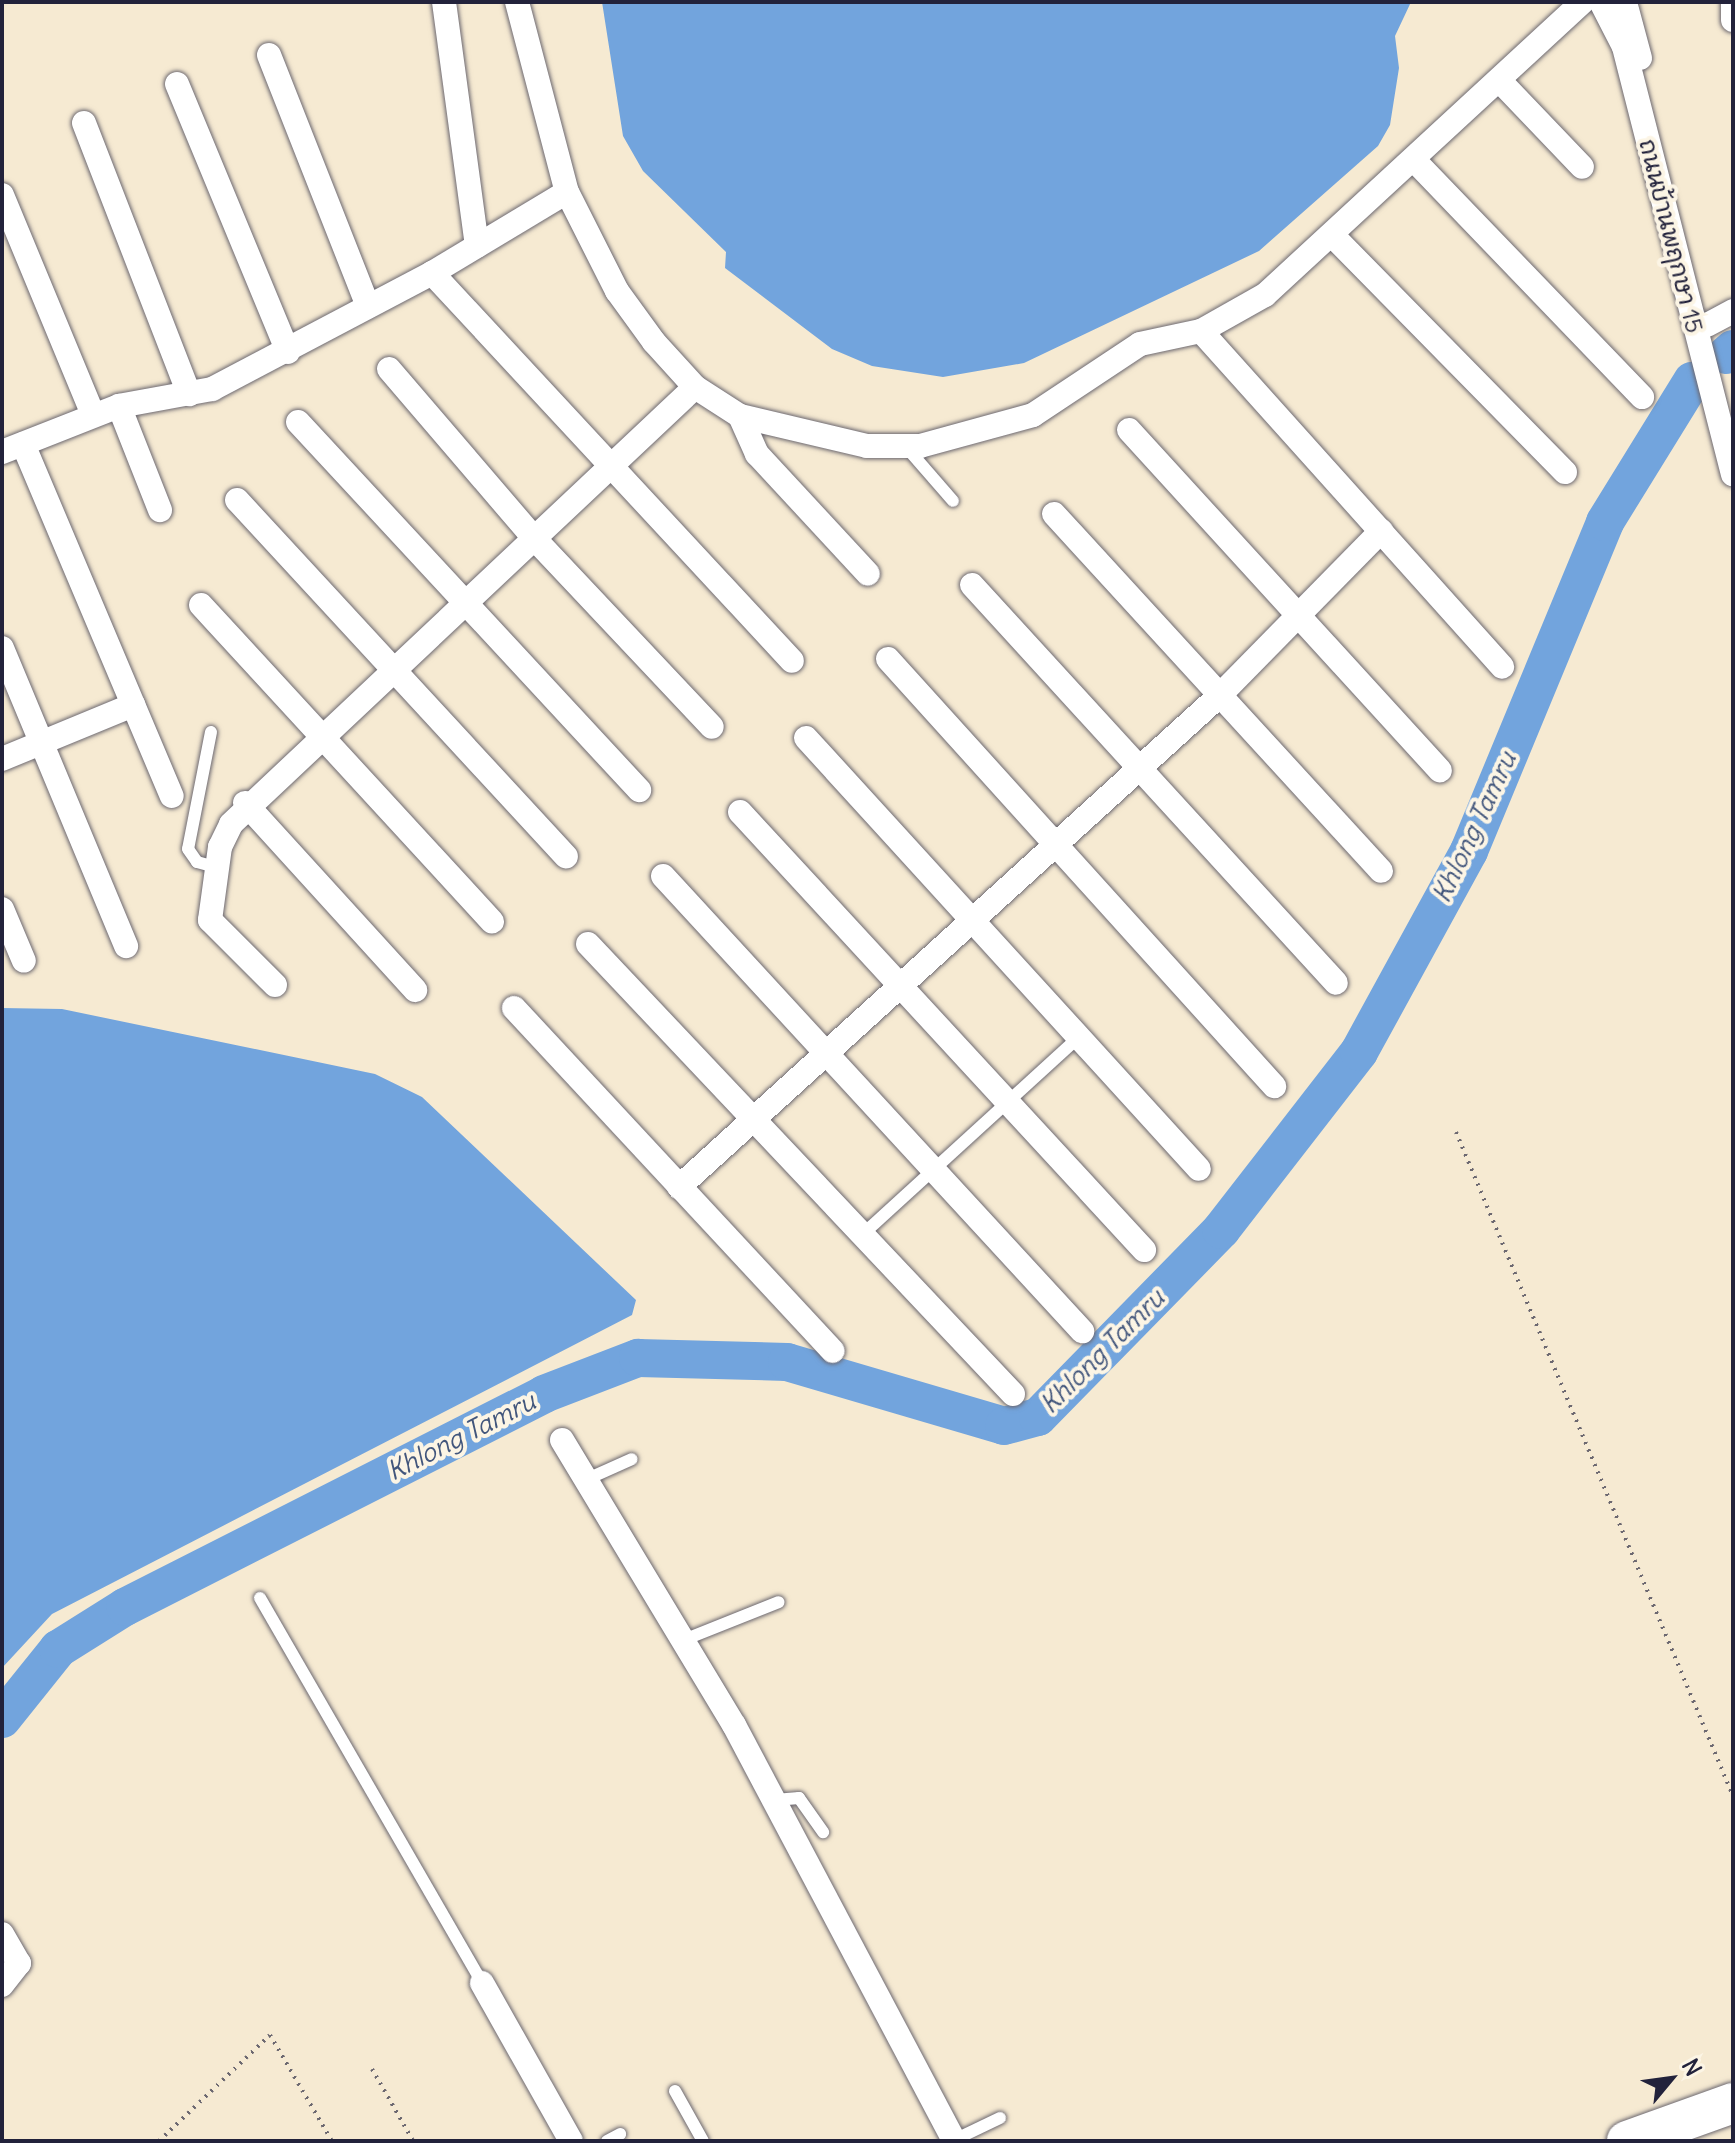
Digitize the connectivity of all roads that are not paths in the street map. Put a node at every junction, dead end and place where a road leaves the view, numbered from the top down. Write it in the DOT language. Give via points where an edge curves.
graph roads {
  1 [pos="444,2"];
  2 [pos="517,2"];
  3 [pos="1582,2"];
  4 [pos="1601,2"];
  5 [pos="1625,2"];
  6 [pos="1733,2"];
  7 [pos="1733,20"];
  8 [pos="269,55"];
  9 [pos="1499,80"];
  10 [pos="177,84"];
  11 [pos="84,123"];
  12 [pos="1414,160"];
  13 [pos="1582,167"];
  14 [pos="567,192"];
  15 [pos="2,195"];
  16 [pos="1333,236"];
  17 [pos="477,246"];
  18 [pos="432,273"];
  19 [pos="368,306"];
  20 [pos="1733,311"];
  21 [pos="1707,325"];
  22 [pos="1201,331"];
  23 [pos="288,352"];
  24 [pos="389,369"];
  25 [pos="695,387"];
  26 [pos="189,394"];
  27 [pos="1642,397"];
  28 [pos="119,406"];
  29 [pos="93,415"];
  30 [pos="740,416"];
  31 [pos="1732,421"];
  32 [pos="298,422"];
  33 [pos="1129,430"];
  34 [pos="905,446"];
  35 [pos="8,448"];
  36 [pos="610,467"];
  37 [pos="1565,472"];
  38 [pos="1733,474"];
  39 [pos="237,500"];
  40 [pos="953,501"];
  41 [pos="160,510"];
  42 [pos="1054,514"];
  43 [pos="1381,531"];
  44 [pos="532,536"];
  45 [pos="868,574"];
  46 [pos="972,585"];
  47 [pos="463,598"];
  48 [pos="201,605"];
  49 [pos="1299,619"];
  50 [pos="2,648"];
  51 [pos="888,659"];
  52 [pos="792,661"];
  53 [pos="1502,667"];
  54 [pos="388,669"];
  55 [pos="1220,695"];
  56 [pos="133,705"];
  57 [pos="712,727"];
  58 [pos="211,732"];
  59 [pos="319,736"];
  60 [pos="806,738"];
  61 [pos="42,743"];
  62 [pos="2,759"];
  63 [pos="1140,768"];
  64 [pos="1440,770"];
  65 [pos="639,790"];
  66 [pos="172,796"];
  67 [pos="245,803"];
  68 [pos="740,812"];
  69 [pos="1056,844"];
  70 [pos="566,857"];
  71 [pos="216,867"];
  72 [pos="1381,871"];
  73 [pos="663,876"];
  74 [pos="2,909"];
  75 [pos="973,919"];
  76 [pos="492,921"];
  77 [pos="588,944"];
  78 [pos="126,946"];
  79 [pos="24,961"];
  80 [pos="1336,983"];
  81 [pos="275,985"];
  82 [pos="898,988"];
  83 [pos="415,990"];
  84 [pos="514,1008"];
  85 [pos="1079,1037"];
  86 [pos="825,1054"];
  87 [pos="1274,1086"];
  88 [pos="1007,1104"];
  89 [pos="752,1120"];
  90 [pos="1199,1169"];
  91 [pos="933,1171"];
  92 [pos="679,1187"];
  93 [pos="862,1235"];
  94 [pos="1144,1250"];
  95 [pos="1082,1331"];
  96 [pos="833,1351"];
  97 [pos="1013,1394"];
  98 [pos="562,1440"];
  99 [pos="632,1459"];
  100 [pos="585,1480"];
  101 [pos="260,1598"];
  102 [pos="779,1602"];
  103 [pos="678,1642"];
  104 [pos="775,1800"];
  105 [pos="823,1832"];
  106 [pos="2,1934"];
  107 [pos="482,1983"];
  108 [pos="2,1985"];
  109 [pos="675,2091"];
  110 [pos="1733,2103"];
  111 [pos="1000,2118"];
  112 [pos="620,2134"];
  113 [pos="571,2141"];
  114 [pos="607,2141"];
  115 [pos="703,2141"];
  116 [pos="954,2141"];
  117 [pos="1627,2141"];
  1 -- 17 [label="street"];
  2 -- 14 [label="street"];
  3 -- 9 [label="street"];
  4 -- 38 [label="street, ถนนบ้านพฤกษา 15" via="1624,47"];
  5 -- 21 [label="street, ถนนบ้านพฤกษา 15"];
  6 -- 7 [label="street"];
  8 -- 19 [label="street"];
  9 -- 12 [label="street"];
  9 -- 13 [label="street"];
  10 -- 23 [label="street"];
  11 -- 26 [label="street"];
  12 -- 16 [label="street"];
  12 -- 27 [label="street"];
  14 -- 17 [label="street"];
  14 -- 25 [label="street" via="617,291"];
  15 -- 29 [label="street"];
  16 -- 22 [label="street" via="1265,295"];
  16 -- 37 [label="street"];
  17 -- 18 [label="street"];
  18 -- 19 [label="street"];
  18 -- 36 [label="street"];
  19 -- 23 [label="street"];
  20 -- 21 [label="street"];
  21 -- 31 [label="street, ถนนบ้านพฤกษา 15"];
  22 -- 34 [label="street" via="1140,344 1033,415 983,434"];
  22 -- 43 [label="street"];
  23 -- 26 [label="street"];
  24 -- 44 [label="street"];
  25 -- 30 [label="street"];
  25 -- 36 [label="street"];
  26 -- 28 [label="street"];
  28 -- 29 [label="street"];
  28 -- 41 [label="street"];
  29 -- 35 [label="street"];
  30 -- 34 [label="street" via="867,446"];
  30 -- 45 [label="street" via="757,454"];
  32 -- 47 [label="street"];
  33 -- 49 [label="street"];
  34 -- 40 [label="lane"];
  35 -- 56 [label="street"];
  36 -- 44 [label="street"];
  36 -- 52 [label="street"];
  39 -- 54 [label="street"];
  42 -- 55 [label="street"];
  43 -- 49 [label="street"];
  43 -- 53 [label="street"];
  44 -- 47 [label="street"];
  44 -- 57 [label="street"];
  46 -- 63 [label="street"];
  47 -- 54 [label="street"];
  47 -- 65 [label="street"];
  48 -- 59 [label="street"];
  49 -- 55 [label="street"];
  49 -- 64 [label="street"];
  50 -- 61 [label="street"];
  51 -- 69 [label="street"];
  54 -- 59 [label="street"];
  54 -- 70 [label="street"];
  55 -- 63 [label="street"];
  55 -- 72 [label="street"];
  56 -- 61 [label="street"];
  56 -- 66 [label="street"];
  58 -- 71 [label="lane" via="188,849 197,862"];
  59 -- 67 [label="street"];
  59 -- 76 [label="street"];
  60 -- 75 [label="street"];
  61 -- 62 [label="street"];
  61 -- 78 [label="street"];
  63 -- 69 [label="street"];
  63 -- 80 [label="street"];
  67 -- 71 [label="street"];
  67 -- 83 [label="street"];
  68 -- 82 [label="street"];
  69 -- 75 [label="street"];
  69 -- 87 [label="street"];
  71 -- 81 [label="street" via="210,920"];
  73 -- 86 [label="street"];
  74 -- 79 [label="street"];
  75 -- 82 [label="street"];
  75 -- 85 [label="street"];
  77 -- 89 [label="street"];
  82 -- 86 [label="street"];
  82 -- 88 [label="street"];
  84 -- 92 [label="street"];
  85 -- 88 [label="lane"];
  85 -- 90 [label="street"];
  86 -- 89 [label="street"];
  86 -- 91 [label="street"];
  88 -- 91 [label="lane"];
  88 -- 94 [label="street"];
  89 -- 92 [label="street"];
  89 -- 93 [label="street"];
  91 -- 93 [label="lane"];
  91 -- 95 [label="street"];
  92 -- 96 [label="street"];
  93 -- 97 [label="street"];
  98 -- 100 [label="street"];
  99 -- 100 [label="lane"];
  100 -- 103 [label="street"];
  101 -- 107 [label="lane"];
  102 -- 103 [label="lane"];
  103 -- 104 [label="street"];
  104 -- 105 [label="lane" via="799,1798"];
  104 -- 116 [label="street"];
  106 -- 108 [label="street" via="19,1963"];
  107 -- 113 [label="street"];
  109 -- 115 [label="lane"];
  110 -- 117 [label="main road"];
  111 -- 116 [label="lane"];
  112 -- 114 [label="lane"];
}
